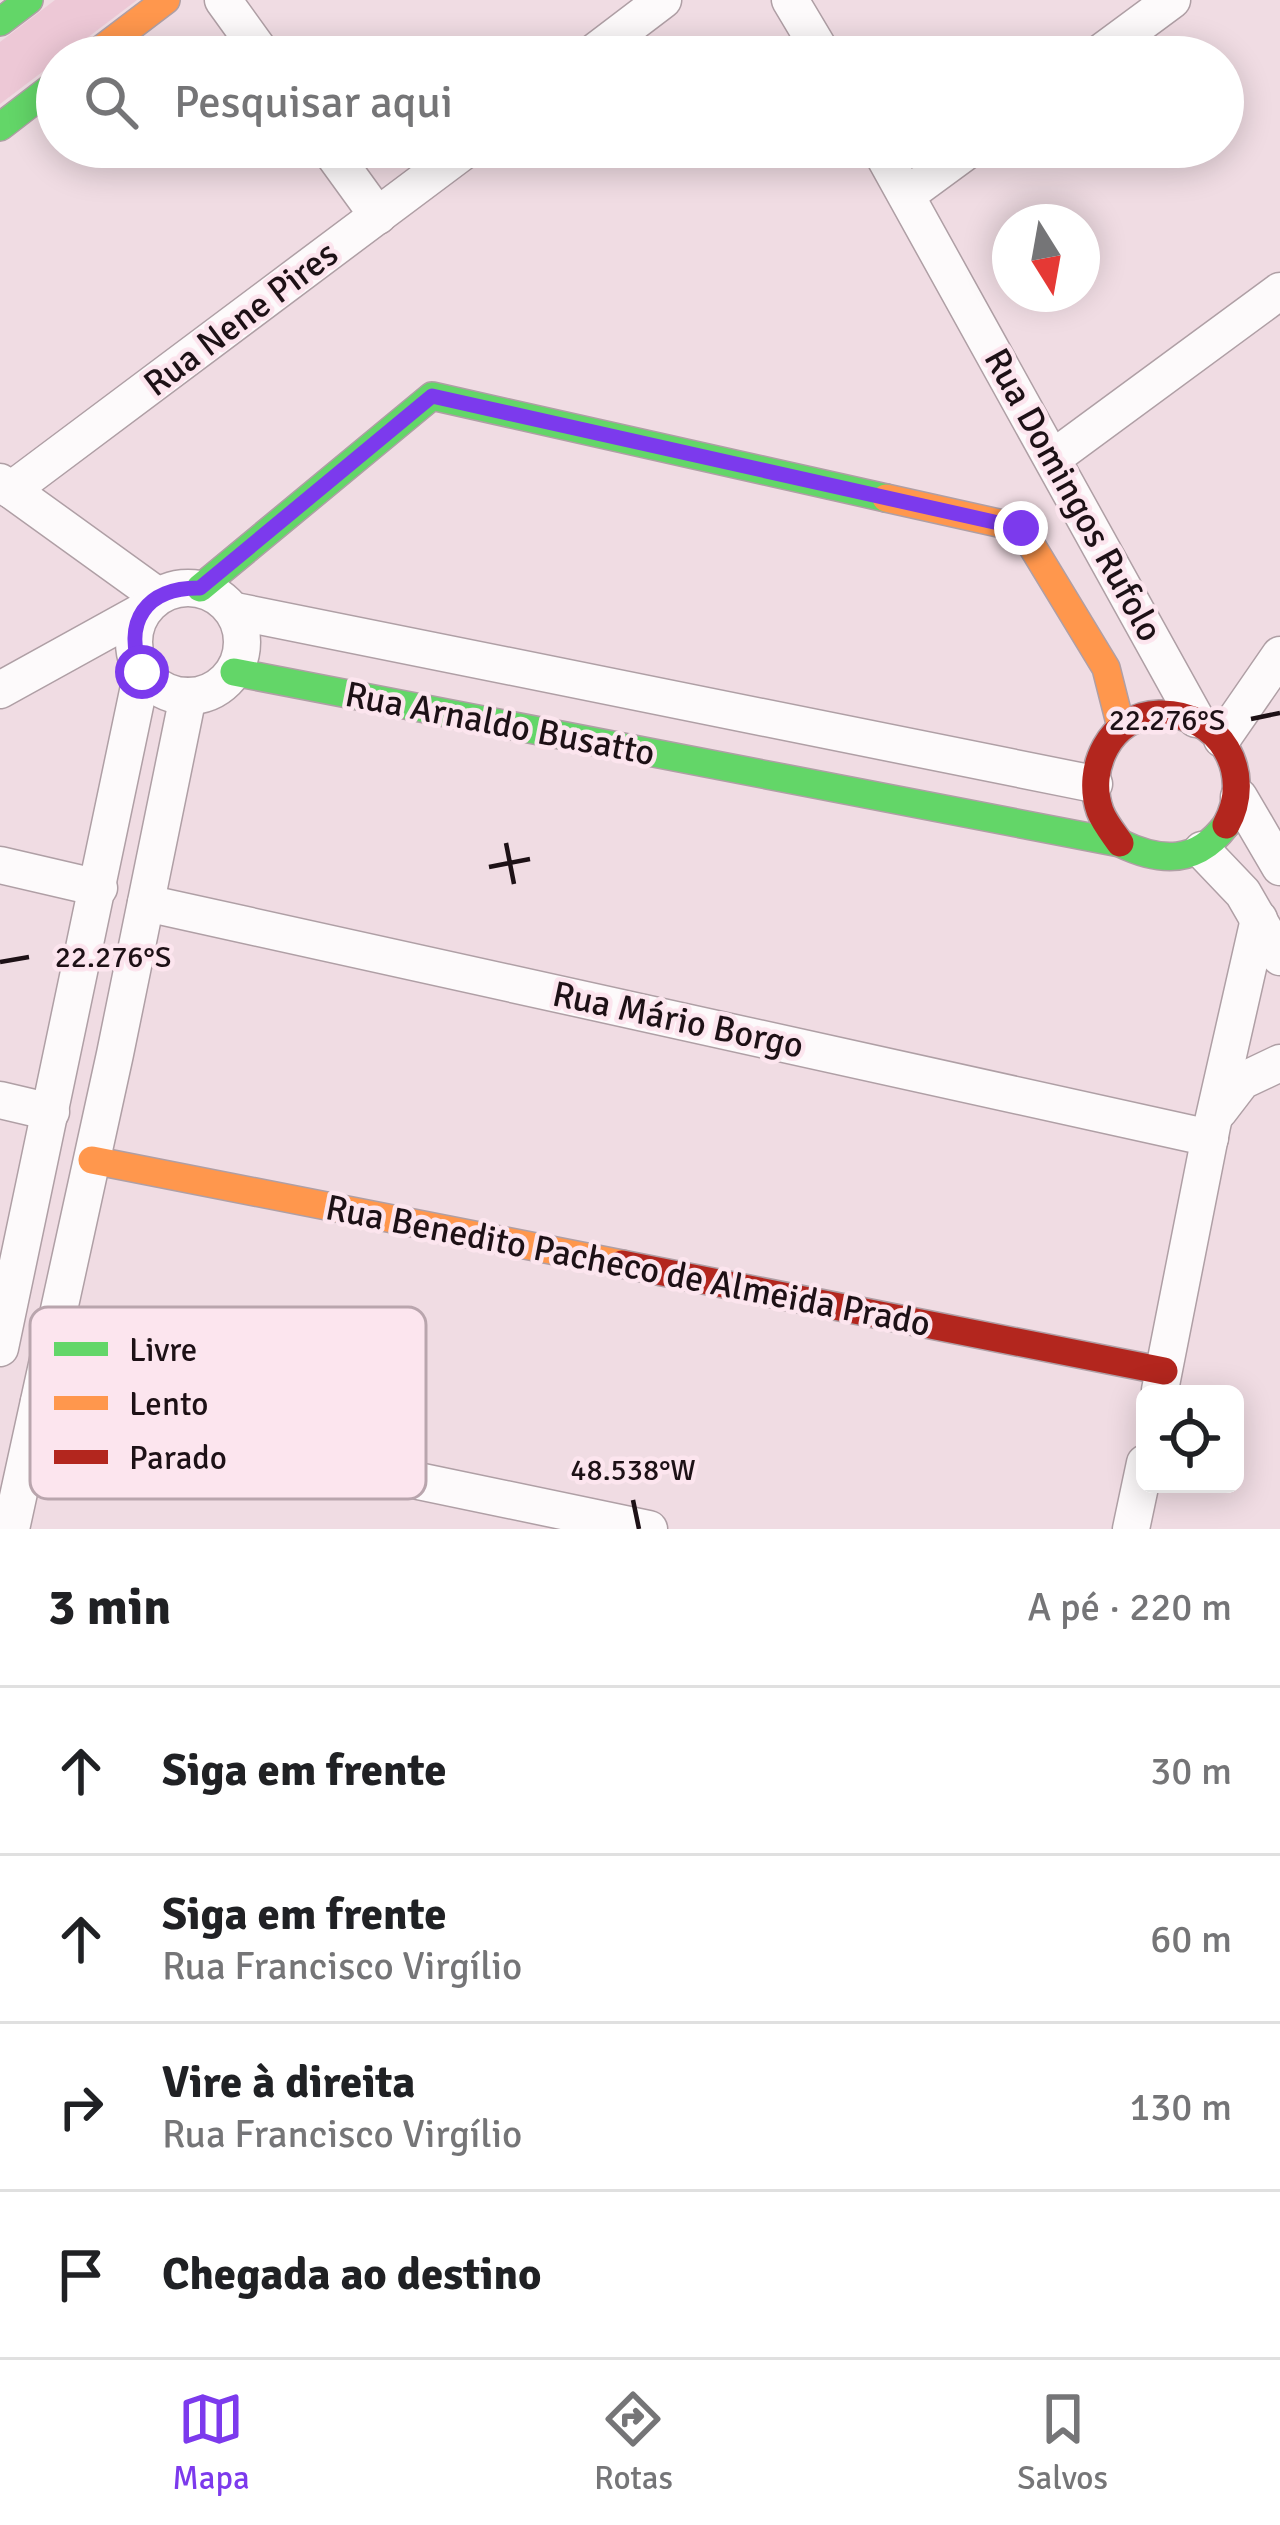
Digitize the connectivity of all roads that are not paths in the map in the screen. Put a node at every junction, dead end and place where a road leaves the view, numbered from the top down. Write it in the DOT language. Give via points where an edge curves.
graph roads {
  1 [pos="28,0"];
  2 [pos="166,0"];
  3 [pos="223,0"];
  4 [pos="663,0"];
  5 [pos="790,0"];
  6 [pos="1172,0"];
  7 [pos="0,22"];
  8 [pos="119,36"];
  9 [pos="249,36"];
  10 [pos="616,36"];
  11 [pos="811,36"];
  12 [pos="1123,36"];
  13 [pos="36,99"];
  14 [pos="0,127"];
  15 [pos="343,168"];
  16 [pos="442,168"];
  17 [pos="892,168"];
  18 [pos="943,168"];
  19 [pos="908,194"];
  20 [pos="378,216"];
  21 [pos="1280,291"];
  22 [pos="1053,458"];
  23 [pos="6,486"];
  24 [pos="200,588"];
  25 [pos="150,603"];
  26 [pos="235,611"];
  27 [pos="1280,655"];
  28 [pos="142,672"];
  29 [pos="234,672"];
  30 [pos="0,690"];
  31 [pos="188,696"];
  32 [pos="1121,728"];
  33 [pos="1209,729"];
  34 [pos="1094,784"];
  35 [pos="1239,796"];
  36 [pos="1120,843"];
  37 [pos="1202,850"];
  38 [pos="0,865"];
  39 [pos="1280,867"];
  40 [pos="99,888"];
  41 [pos="146,903"];
  42 [pos="1258,919"];
  43 [pos="1280,957"];
  44 [pos="1280,1063"];
  45 [pos="0,1100"];
  46 [pos="51,1112"];
  47 [pos="1211,1132"];
  48 [pos="92,1160"];
  49 [pos="60,1307"];
  50 [pos="2,1330"];
  51 [pos="1162,1383"];
  52 [pos="30,1443"];
  53 [pos="426,1482"];
  54 [pos="1139,1493"];
  55 [pos="11,1529"];
  56 [pos="650,1529"];
  57 [pos="1131,1529"];
  1 -- 7 [label="street"];
  2 -- 8 [label="street"];
  3 -- 9 [label="street"];
  4 -- 10 [label="street"];
  5 -- 11 [label="street"];
  6 -- 12 [label="street"];
  13 -- 14 [label="street"];
  15 -- 20 [label="street"];
  16 -- 20 [label="street, Rua Nene Pires"];
  17 -- 19 [label="street, Rua Domingos Rufolo"];
  18 -- 19 [label="street"];
  19 -- 22 [label="street, Rua Domingos Rufolo"];
  20 -- 23 [label="street, Rua Nene Pires"];
  21 -- 22 [label="street"];
  22 -- 33 [label="street, Rua Domingos Rufolo"];
  23 -- 25 [label="street"];
  24 -- 25 [label="street" via="178,587"];
  24 -- 26 [label="street"];
  24 -- 32 [label="street" via="432,396 1021,528 1106,668"];
  25 -- 28 [label="street" via="134,631"];
  25 -- 30 [label="street"];
  26 -- 29 [label="street" via="242,653"];
  26 -- 34 [label="street, Rua Arnaldo Busatto"];
  27 -- 33 [label="street"];
  28 -- 31 [label="street"];
  28 -- 40 [label="street"];
  29 -- 31 [label="street" via="218,688"];
  29 -- 36 [label="street, Rua Arnaldo Busatto"];
  31 -- 41 [label="street"];
  32 -- 33 [label="street" via="1172,713"];
  32 -- 34 [label="street" via="1107,742"];
  33 -- 35 [label="street" via="1238,767"];
  34 -- 36 [label="street" via="1104,825"];
  35 -- 37 [label="street" via="1230,821"];
  35 -- 39 [label="street"];
  36 -- 37 [label="street" via="1153,858"];
  37 -- 42 [label="street"];
  38 -- 40 [label="street"];
  40 -- 46 [label="street"];
  41 -- 47 [label="street, Rua Mário Borgo"];
  41 -- 48 [label="street"];
  42 -- 43 [label="street"];
  42 -- 47 [label="street"];
  44 -- 47 [label="street" via="1242,1081"];
  45 -- 46 [label="street"];
  46 -- 50 [label="street"];
  47 -- 51 [label="street"];
  48 -- 49 [label="street"];
  48 -- 51 [label="street, Rua Benedito Pacheco de Almeida Prado"];
  52 -- 55 [label="street"];
  53 -- 56 [label="street"];
  54 -- 57 [label="street"];
}
